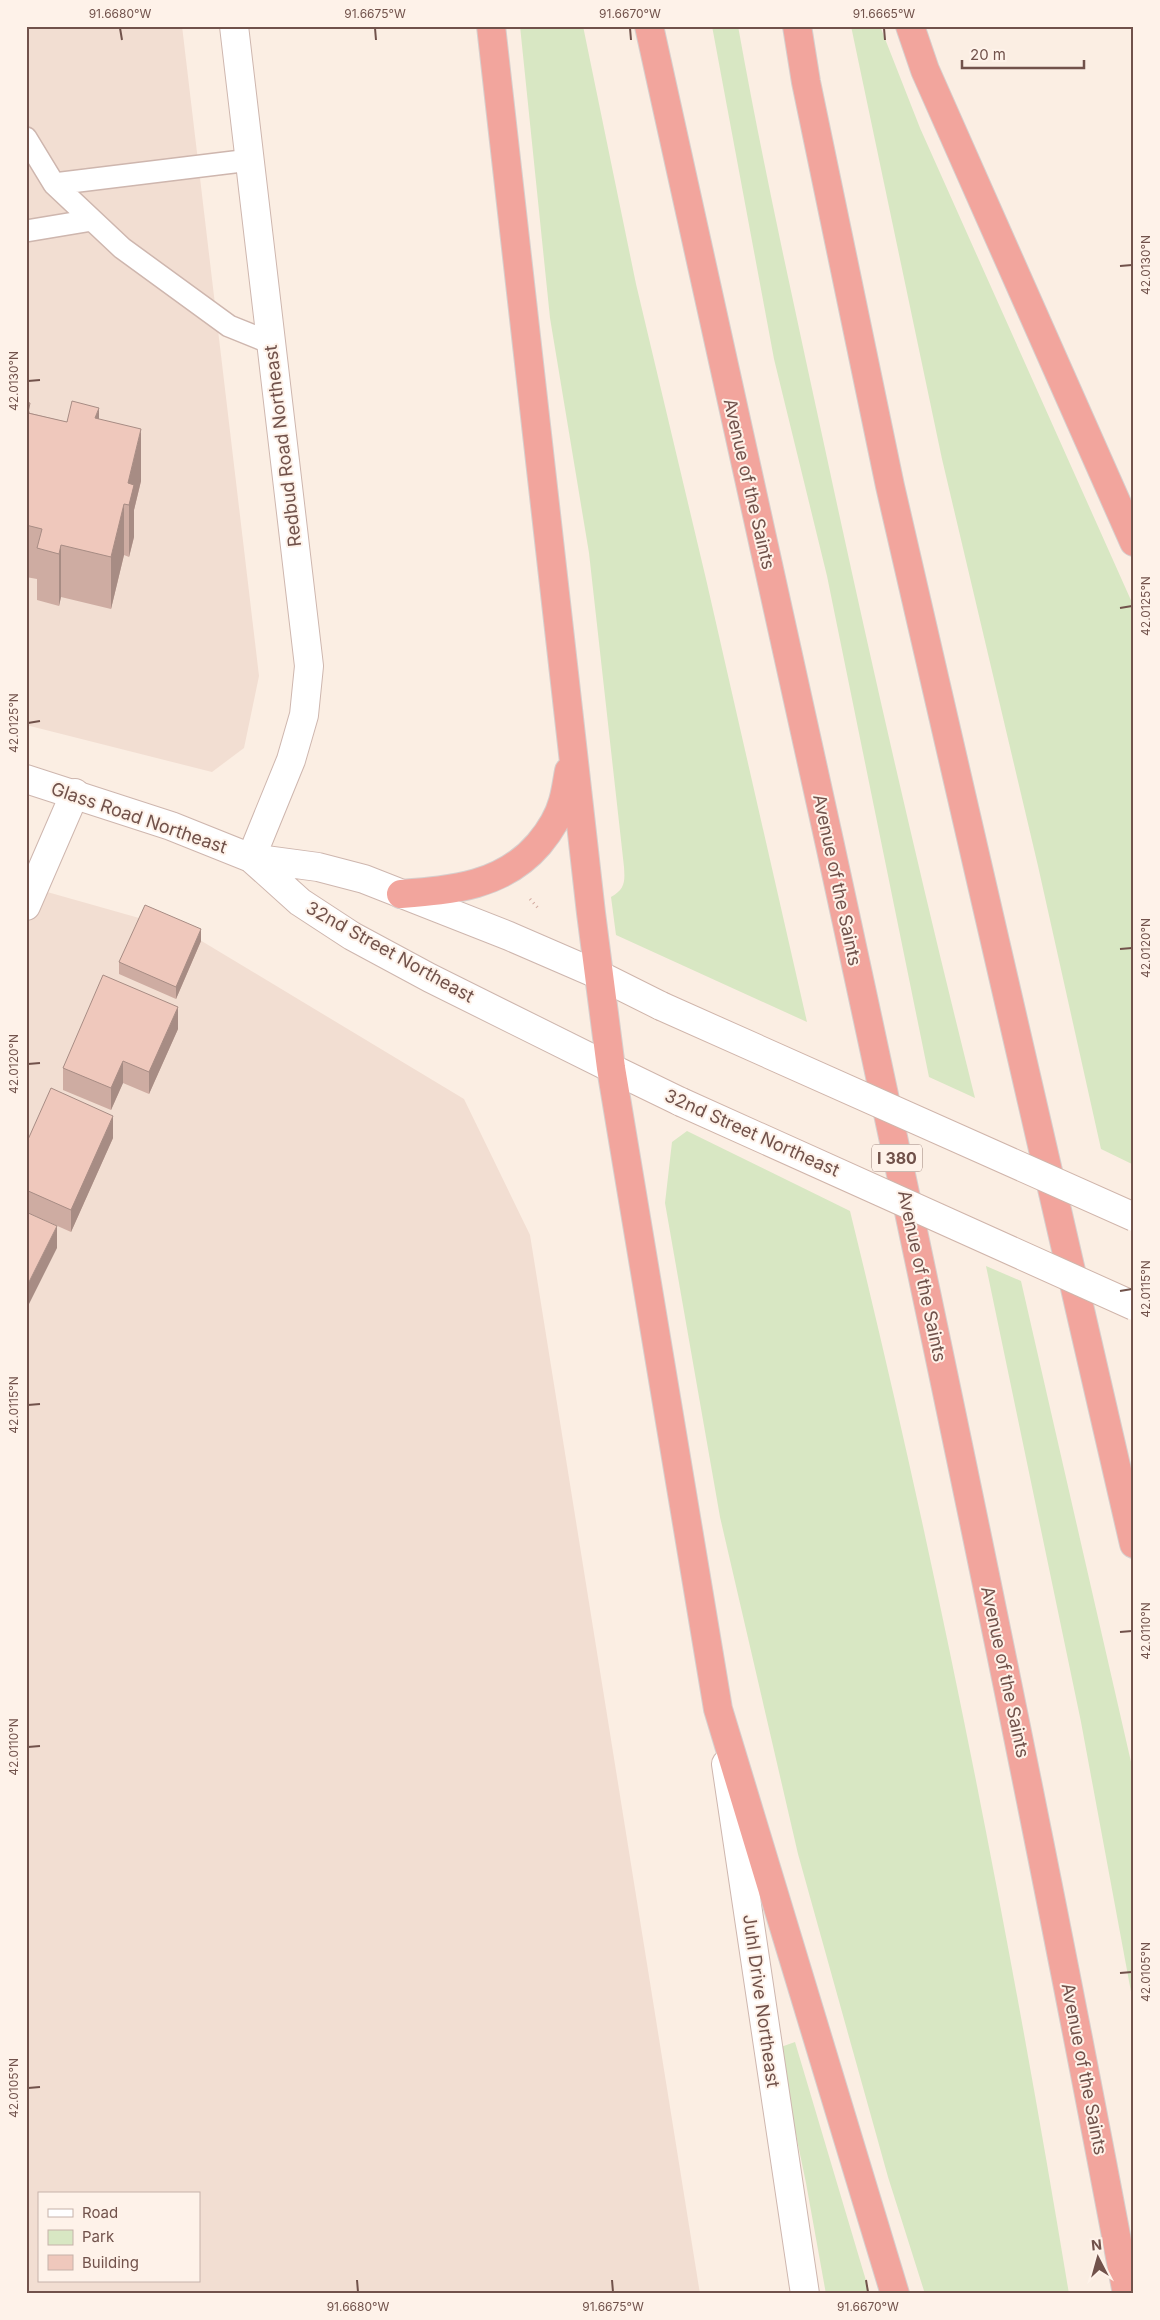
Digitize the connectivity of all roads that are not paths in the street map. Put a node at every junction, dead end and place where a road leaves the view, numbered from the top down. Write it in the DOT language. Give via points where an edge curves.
graph roads {
  1 [pos="234,26"];
  2 [pos="491,26"];
  3 [pos="650,26"];
  4 [pos="797,26"];
  5 [pos="910,26"];
  6 [pos="26,138"];
  7 [pos="250,160"];
  8 [pos="54,184"];
  9 [pos="92,220"];
  10 [pos="26,232"];
  11 [pos="271,343"];
  12 [pos="1134,542"];
  13 [pos="574,750"];
  14 [pos="26,780"];
  15 [pos="74,794"];
  16 [pos="251,858"];
  17 [pos="401,894"];
  18 [pos="26,906"];
  19 [pos="599,975"];
  20 [pos="611,1068"];
  21 [pos="1134,1217"];
  22 [pos="1134,1306"];
  23 [pos="1134,1544"];
  24 [pos="718,1708"];
  25 [pos="805,2294"];
  26 [pos="895,2294"];
  27 [pos="1127,2294"];
  1 -- 7 [label="street, Redbud Road Northeast"];
  2 -- 13 [label="highway"];
  3 -- 27 [label="highway, Avenue of the Saints / I 380" via="965,1476 1076,2023"];
  4 -- 23 [label="highway" via="890,486"];
  5 -- 12 [label="highway" via="925,70"];
  6 -- 8 [label="lane"];
  7 -- 8 [label="lane"];
  7 -- 11 [label="street, Redbud Road Northeast"];
  8 -- 9 [label="lane"];
  9 -- 10 [label="lane"];
  9 -- 11 [label="lane" via="122,248 229,326"];
  11 -- 16 [label="street, Redbud Road Northeast" via="309,666 304,715 291,760"];
  13 -- 17 [label="highway" via="563,802 549,832 530,855 508,872 486,882 448,891"];
  13 -- 19 [label="highway"];
  14 -- 15 [label="street, Glass Road Northeast"];
  15 -- 16 [label="street, Glass Road Northeast" via="171,826"];
  15 -- 18 [label="street"];
  16 -- 17 [label="street" via="318,867 364,879"];
  16 -- 20 [label="street, 32nd Street Northeast" via="300,902 352,936"];
  17 -- 19 [label="street"];
  19 -- 20 [label="highway"];
  19 -- 21 [label="street, bridge" via="661,1006"];
  20 -- 22 [label="street, 32nd Street Northeast, bridge"];
  20 -- 24 [label="highway"];
  24 -- 25 [label="street, Juhl Drive Northeast"];
  24 -- 26 [label="highway"];
}
